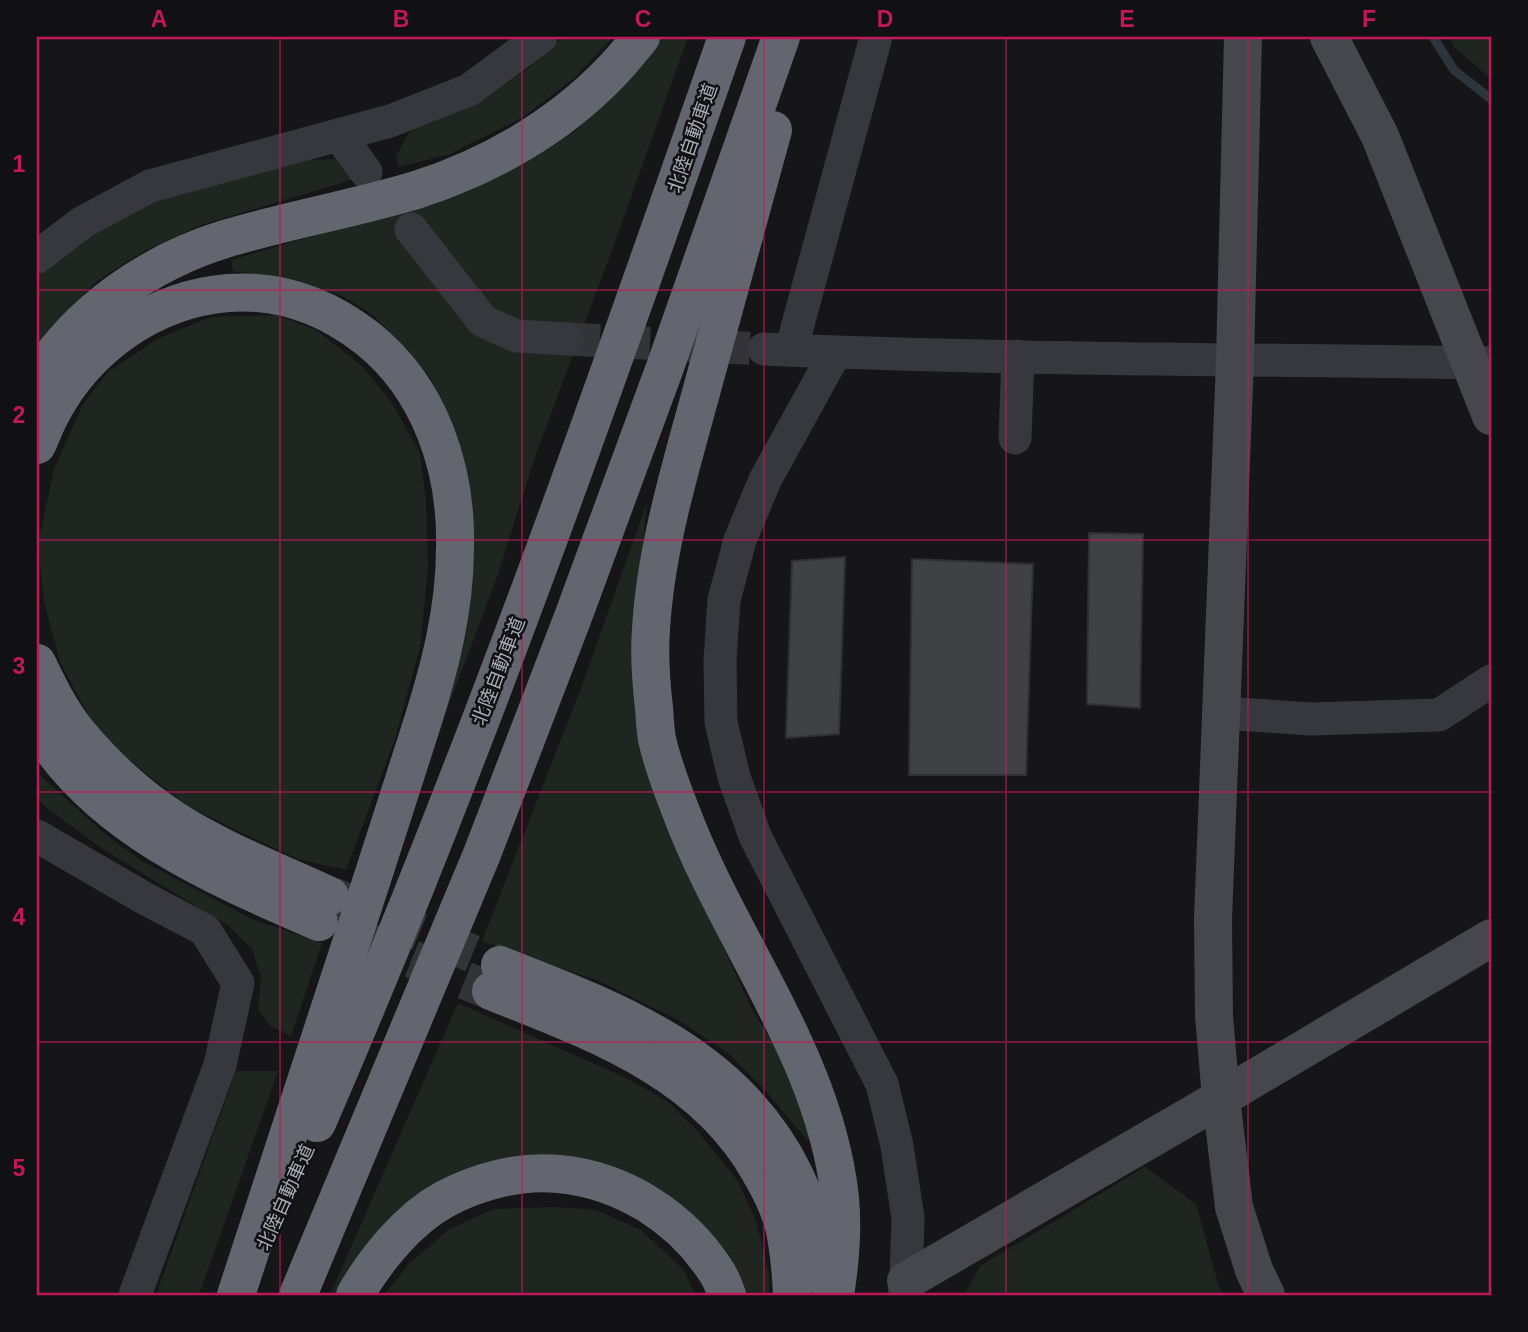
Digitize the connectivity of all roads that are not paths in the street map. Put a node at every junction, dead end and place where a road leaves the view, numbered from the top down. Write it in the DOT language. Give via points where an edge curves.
graph roads {
  1 [pos="541,37"];
  2 [pos="641,37"];
  3 [pos="727,37"];
  4 [pos="781,37"];
  5 [pos="799,37"];
  6 [pos="876,37"];
  7 [pos="1243,37"];
  8 [pos="1329,37"];
  9 [pos="338,135"];
  10 [pos="366,172"];
  11 [pos="411,229"];
  12 [pos="37,257"];
  13 [pos="567,339"];
  14 [pos="835,352"];
  15 [pos="1018,356"];
  16 [pos="1235,360"];
  17 [pos="1481,363"];
  18 [pos="37,378"];
  19 [pos="1491,416"];
  20 [pos="1015,438"];
  21 [pos="37,445"];
  22 [pos="37,663"];
  23 [pos="1491,681"];
  24 [pos="1221,713"];
  25 [pos="37,726"];
  26 [pos="37,835"];
  27 [pos="1491,938"];
  28 [pos="1221,1098"];
  29 [pos="905,1288"];
  30 [pos="135,1295"];
  31 [pos="236,1295"];
  32 [pos="242,1295"];
  33 [pos="299,1295"];
  34 [pos="355,1295"];
  35 [pos="727,1295"];
  36 [pos="792,1295"];
  37 [pos="822,1295"];
  38 [pos="835,1295"];
  39 [pos="1266,1295"];
  1 -- 9 [label="street" via="470,90 390,121"];
  2 -- 18 [label="highway" via="611,73 543,130 464,172 416,190 224,239 143,275 74,330"];
  3 -- 32 [label="highway, 北陸自動車道" via="611,369 438,830"];
  4 -- 33 [label="highway" via="664,370 482,855"];
  5 -- 38 [label="highway" via="666,530 650,631 651,684 657,738 687,829 805,1070 821,1114 840,1199"];
  6 -- 14 [label="street" via="777,349"];
  7 -- 16 [label="street"];
  8 -- 17 [label="street" via="1380,136"];
  9 -- 10 [label="street"];
  9 -- 12 [label="street" via="150,186 83,222"];
  11 -- 13 [label="street" via="483,321 516,336"];
  14 -- 15 [label="street"];
  14 -- 29 [label="street" via="765,480 740,540 724,600 721,722 755,836 881,1084 908,1218"];
  15 -- 16 [label="street"];
  15 -- 20 [label="street"];
  16 -- 17 [label="street"];
  16 -- 24 [label="street"];
  17 -- 19 [label="street"];
  21 -- 31 [label="highway" via="53,410 78,374 137,321 173,304 247,291 316,306 382,349 410,381 430,417 445,460 456,547 446,639 404,783"];
  22 -- 25 [label="highway" via="75,730 139,794 177,822 325,909 246,890 162,846 128,823 65,765"];
  23 -- 24 [label="street" via="1439,715 1311,719"];
  24 -- 28 [label="street" via="1213,919"];
  26 -- 30 [label="street" via="205,930 238,984 220,1065"];
  27 -- 28 [label="street"];
  28 -- 29 [label="street"];
  28 -- 39 [label="street" via="1234,1207"];
  34 -- 35 [label="highway" via="409,1225 444,1200 480,1184 557,1173 631,1194 665,1215 694,1241 718,1273"];
  36 -- 37 [label="highway" via="783,1224 771,1191 732,1130 704,1102 642,1057 496,978 571,992 652,1031 685,1051 741,1098 785,1155 804,1193 817,1238"];
}
